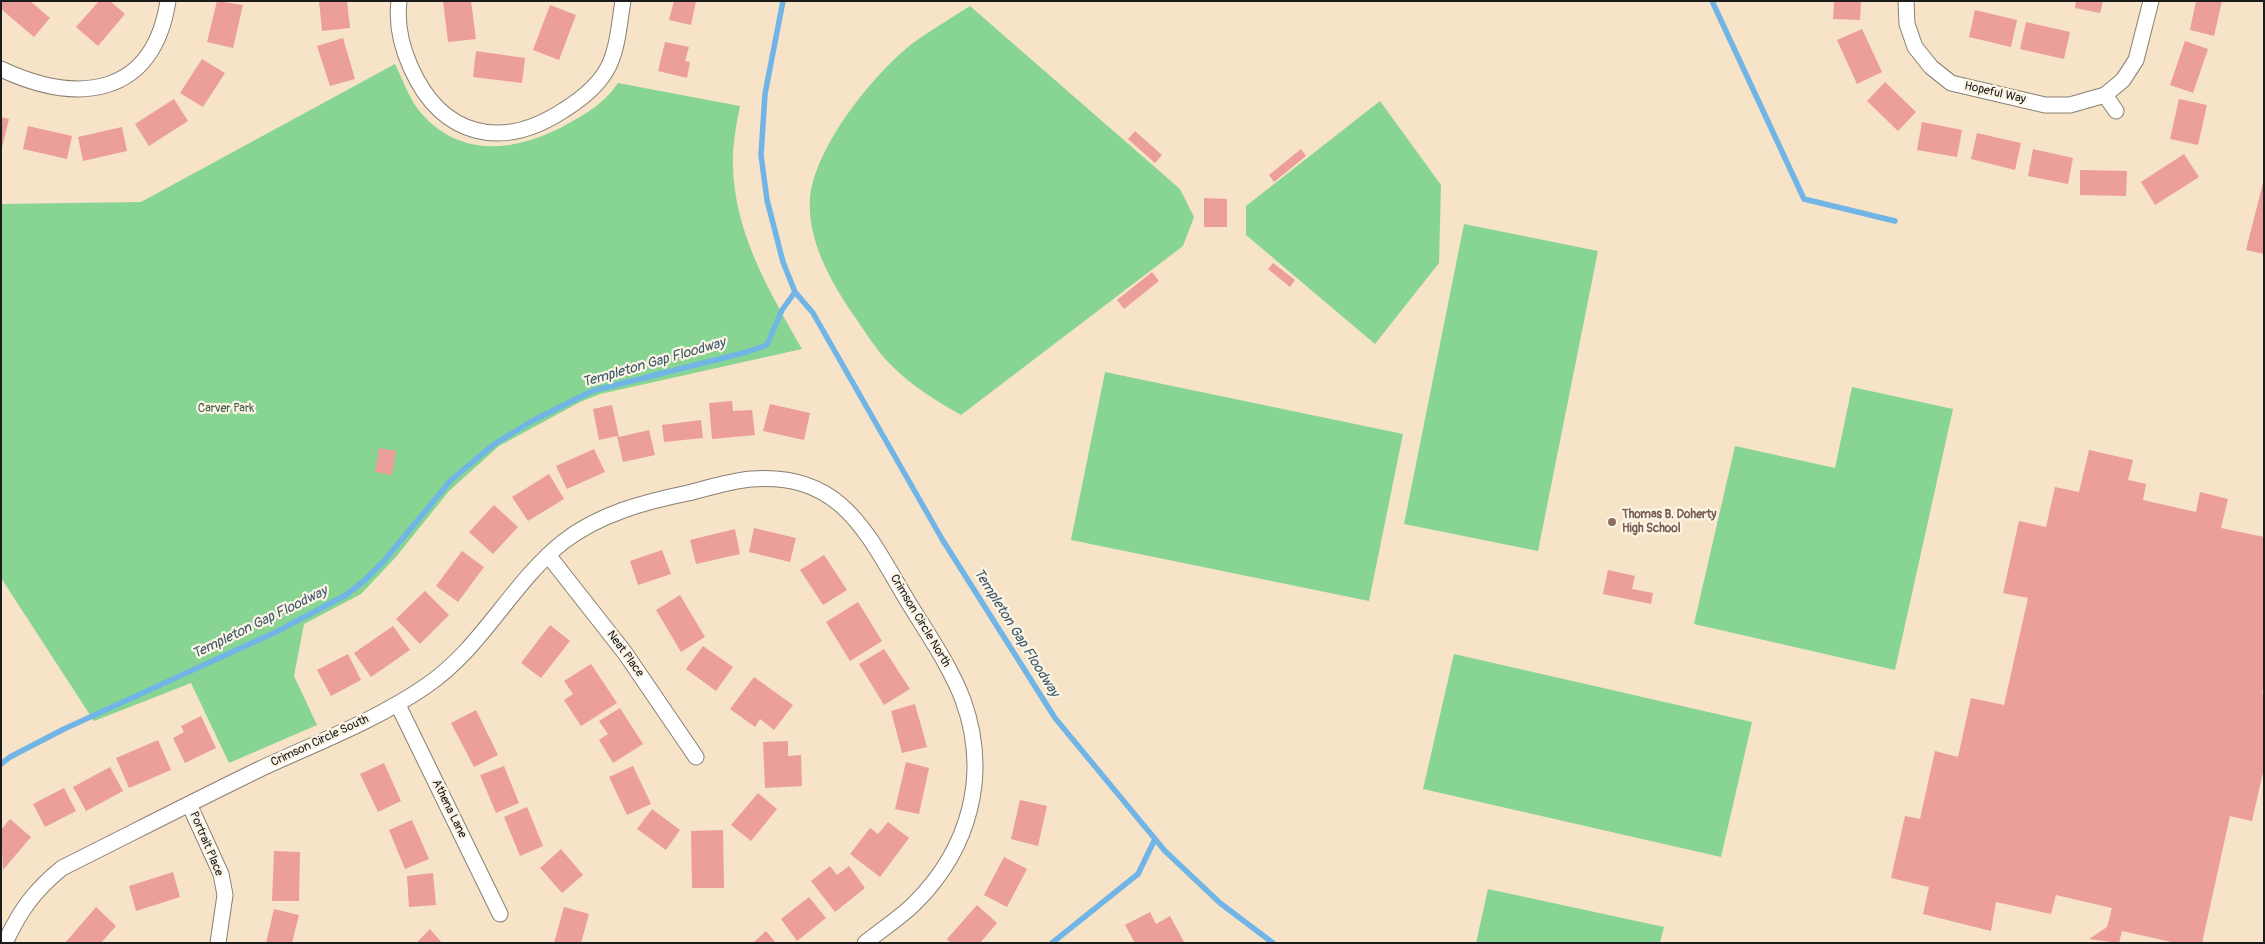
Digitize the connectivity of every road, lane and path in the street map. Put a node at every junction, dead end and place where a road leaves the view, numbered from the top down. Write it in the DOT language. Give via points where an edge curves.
graph roads {
  1 [pos="168,1"];
  2 [pos="399,1"];
  3 [pos="623,1"];
  4 [pos="1906,1"];
  5 [pos="2151,1"];
  6 [pos="1,69"];
  7 [pos="2105,94"];
  8 [pos="2116,112"];
  9 [pos="617,511"];
  10 [pos="548,555"];
  11 [pos="398,705"];
  12 [pos="696,757"];
  13 [pos="189,804"];
  14 [pos="500,914"];
  15 [pos="5,943"];
  16 [pos="218,943"];
  17 [pos="865,943"];
  1 -- 6 [label="street" via="156,43 126,78 106,86 84,89 25,81"];
  2 -- 3 [label="street" via="398,20 404,51 416,79 434,105 459,125 488,133 525,129 555,116 582,98 606,72 612,60"];
  4 -- 7 [label="street, Hopeful Way" via="1907,24 1916,47 1931,67 1951,83 2044,105 2070,105"];
  5 -- 7 [label="street, Hopeful Way" via="2136,60 2123,80"];
  7 -- 8 [label="street"];
  9 -- 10 [label="street, Crimson Circle South" via="568,539"];
  9 -- 17 [label="street, Crimson Circle North" via="748,479 802,483 828,493 848,511 871,540 958,686 969,716 975,750 969,815 957,847 937,878 913,905"];
  10 -- 11 [label="street, Crimson Circle South" via="462,657"];
  10 -- 12 [label="street, Neat Place" via="625,653"];
  11 -- 13 [label="street, Crimson Circle South"];
  11 -- 14 [label="street, Athena Lane"];
  13 -- 15 [label="street, Crimson Circle South" via="62,868 28,901"];
  13 -- 16 [label="street, Portrait Place" via="221,874 225,895"];
}
